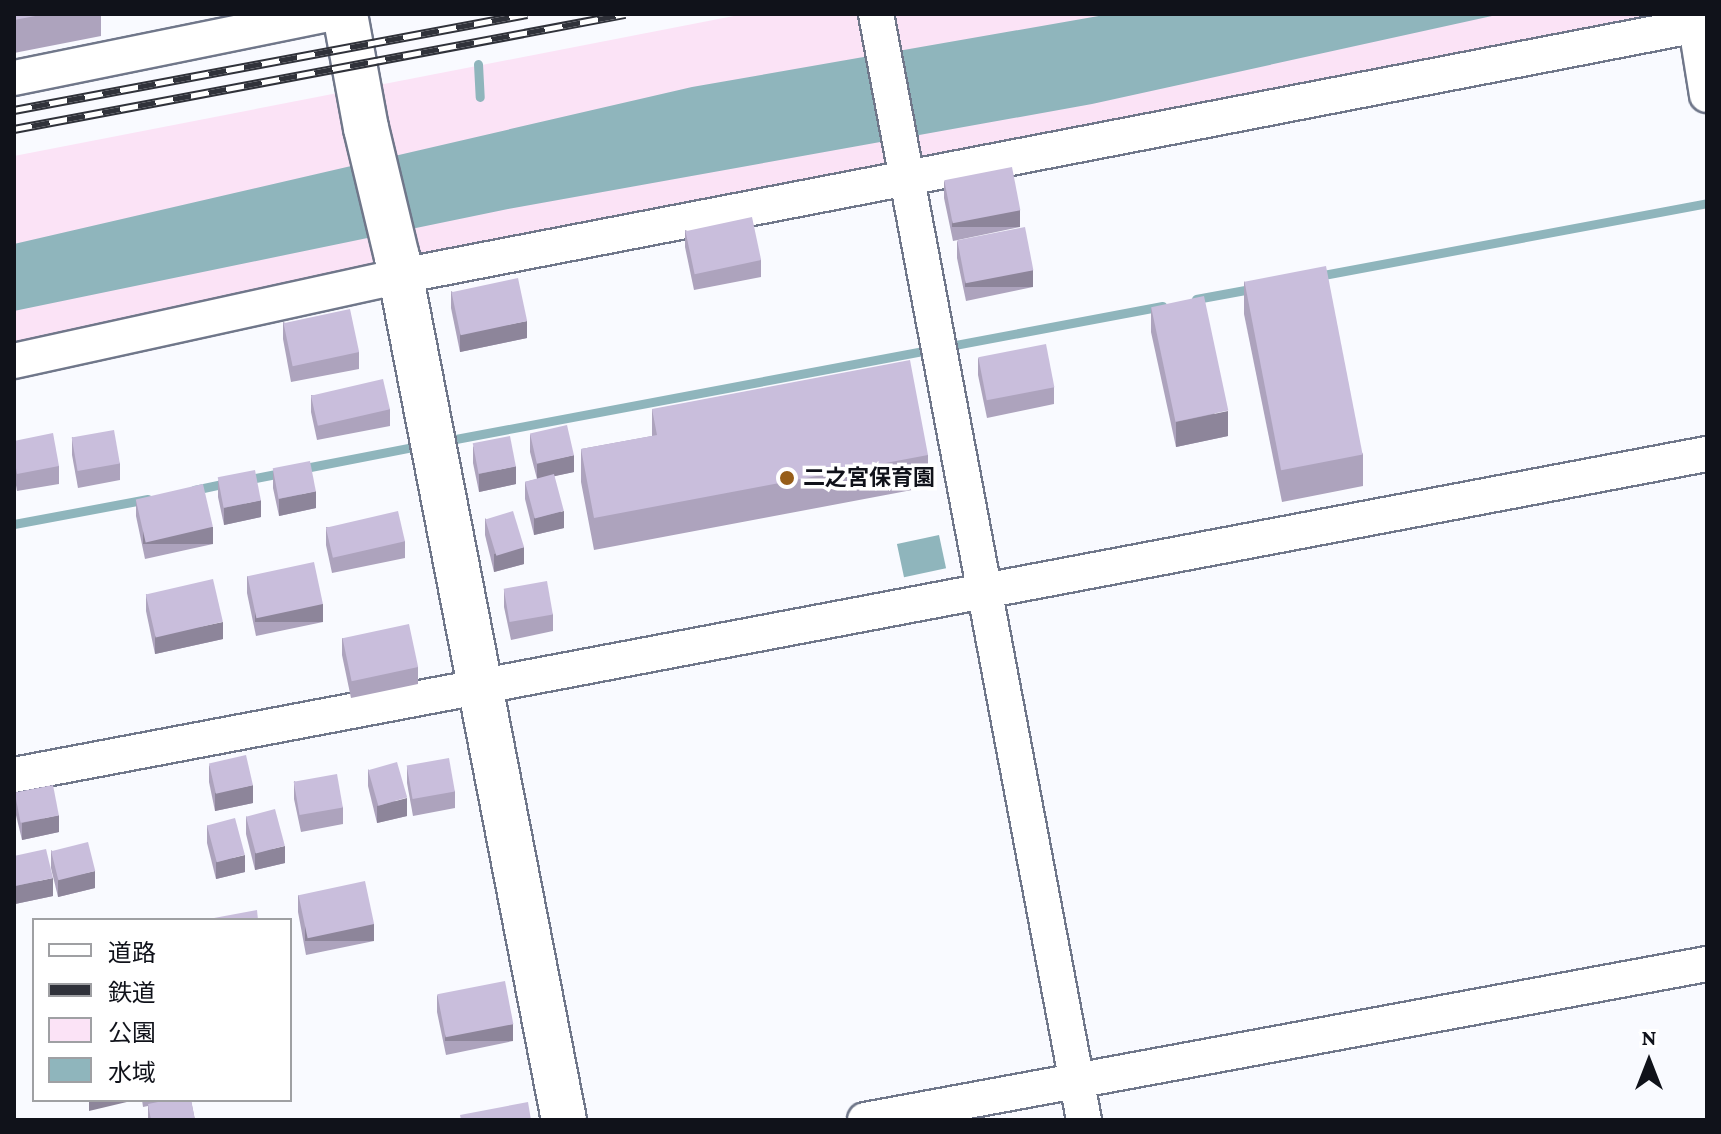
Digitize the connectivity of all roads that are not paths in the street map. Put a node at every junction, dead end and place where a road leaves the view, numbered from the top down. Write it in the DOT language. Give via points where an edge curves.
graph roads {
  1 [pos="329,14"];
  2 [pos="345,14"];
  3 [pos="1699,21"];
  4 [pos="877,23"];
  5 [pos="14,78"];
  6 [pos="1707,95"];
  7 [pos="904,170"];
  8 [pos="399,267"];
  9 [pos="14,361"];
  10 [pos="1707,454"];
  11 [pos="987,592"];
  12 [pos="481,687"];
  13 [pos="14,775"];
  14 [pos="1707,964"];
  15 [pos="1077,1083"];
  16 [pos="564,1120"];
  17 [pos="865,1120"];
  18 [pos="1084,1120"];
  1 -- 5 [label="street"];
  2 -- 8 [label="street"];
  3 -- 6 [label="street"];
  3 -- 7 [label="street"];
  4 -- 7 [label="street"];
  7 -- 8 [label="street"];
  7 -- 11 [label="street"];
  8 -- 9 [label="street"];
  8 -- 12 [label="street"];
  10 -- 11 [label="street"];
  11 -- 12 [label="street"];
  11 -- 15 [label="street"];
  12 -- 13 [label="street"];
  12 -- 16 [label="street"];
  14 -- 15 [label="street"];
  15 -- 17 [label="street"];
  15 -- 18 [label="street"];
}
